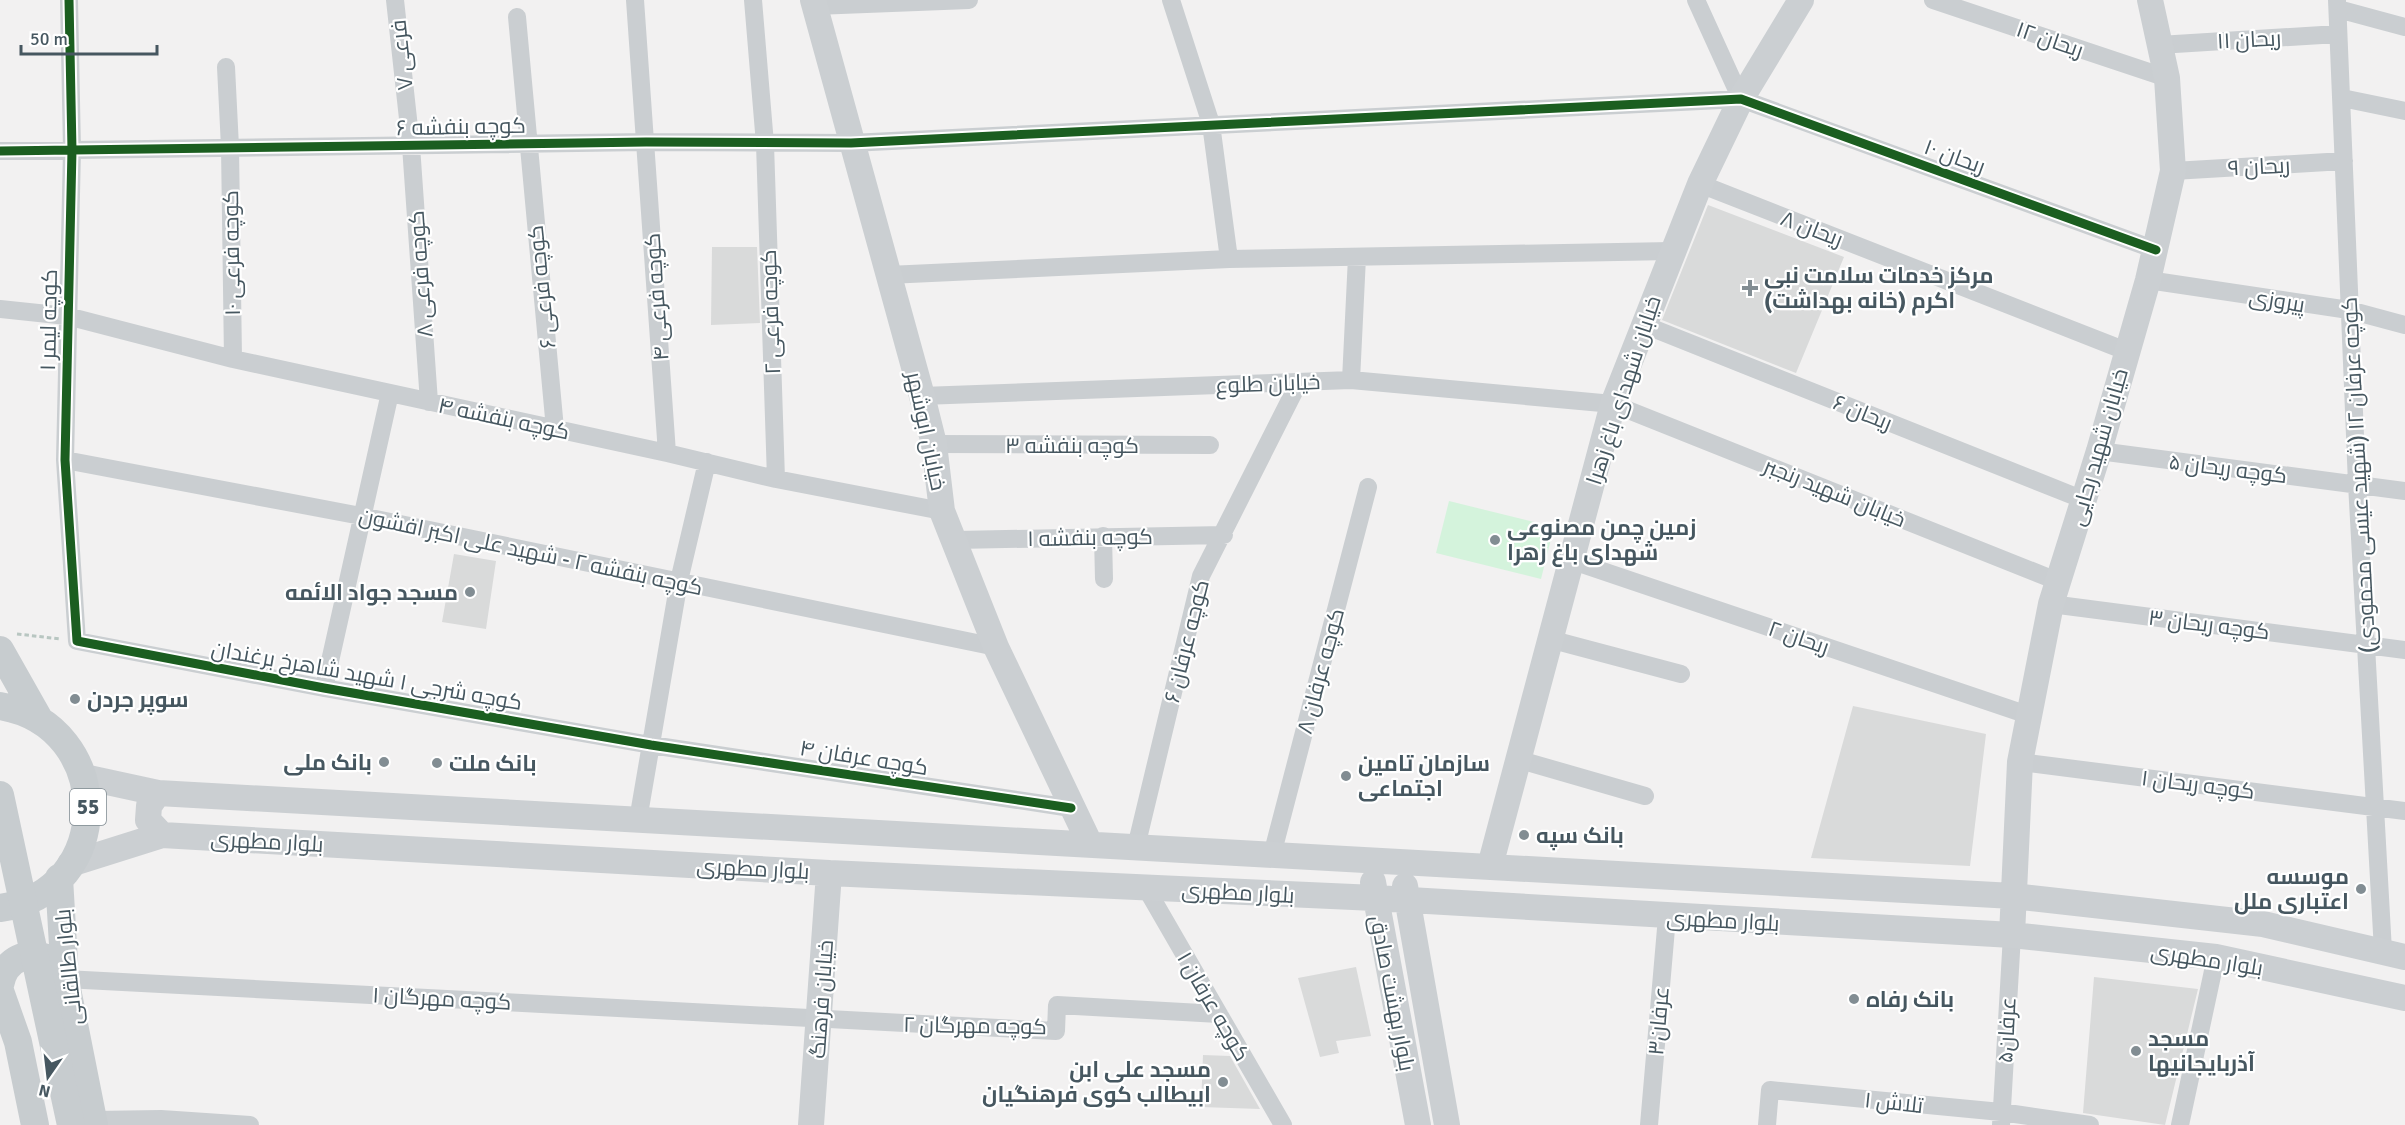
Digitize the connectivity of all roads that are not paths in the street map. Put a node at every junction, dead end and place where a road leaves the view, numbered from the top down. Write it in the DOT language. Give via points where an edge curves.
graph roads {
  1 [pos="67,0"];
  2 [pos="395,0"];
  3 [pos="635,0"];
  4 [pos="753,0"];
  5 [pos="969,0"];
  6 [pos="1171,0"];
  7 [pos="1696,0"];
  8 [pos="1801,0"];
  9 [pos="1933,0"];
  10 [pos="2150,0"];
  11 [pos="814,3"];
  12 [pos="2337,4"];
  13 [pos="517,17"];
  14 [pos="2405,27"];
  15 [pos="2338,34"];
  16 [pos="2159,45"];
  17 [pos="226,67"];
  18 [pos="2167,78"];
  19 [pos="2342,98"];
  20 [pos="1741,99"];
  21 [pos="2405,111"];
  22 [pos="1211,124"];
  23 [pos="646,142"];
  24 [pos="851,143"];
  25 [pos="527,144"];
  26 [pos="765,144"];
  27 [pos="411,146"];
  28 [pos="230,147"];
  29 [pos="72,150"];
  30 [pos="0,151"];
  31 [pos="2344,161"];
  32 [pos="2173,171"];
  33 [pos="1700,184"];
  34 [pos="2156,250"];
  35 [pos="1671,251"];
  36 [pos="1357,257"];
  37 [pos="1229,259"];
  38 [pos="888,275"];
  39 [pos="2148,280"];
  40 [pos="0,309"];
  41 [pos="2349,310"];
  42 [pos="67,316"];
  43 [pos="1642,324"];
  44 [pos="2405,325"];
  45 [pos="2126,351"];
  46 [pos="233,359"];
  47 [pos="1351,380"];
  48 [pos="1299,382"];
  49 [pos="390,393"];
  50 [pos="922,396"];
  51 [pos="429,402"];
  52 [pos="1613,404"];
  53 [pos="555,429"];
  54 [pos="934,444"];
  55 [pos="1210,445"];
  56 [pos="2099,452"];
  57 [pos="667,453"];
  58 [pos="65,460"];
  59 [pos="707,462"];
  60 [pos="777,479"];
  61 [pos="2357,484"];
  62 [pos="1368,487"];
  63 [pos="2405,491"];
  64 [pos="2084,500"];
  65 [pos="942,511"];
  66 [pos="361,516"];
  67 [pos="1224,535"];
  68 [pos="1103,536"];
  69 [pos="956,540"];
  70 [pos="1570,560"];
  71 [pos="1104,579"];
  72 [pos="679,581"];
  73 [pos="2054,592"];
  74 [pos="1549,639"];
  75 [pos="77,641"];
  76 [pos="8,642"];
  77 [pos="2367,645"];
  78 [pos="996,646"];
  79 [pos="2405,650"];
  80 [pos="1681,674"];
  81 [pos="324,688"];
  82 [pos="0,706"];
  83 [pos="2028,715"];
  84 [pos="39,719"];
  85 [pos="651,745"];
  86 [pos="1517,759"];
  87 [pos="2020,762"];
  88 [pos="84,777"];
  89 [pos="158,793"];
  90 [pos="0,795"];
  91 [pos="1645,795"];
  92 [pos="2375,807"];
  93 [pos="1071,808"];
  94 [pos="2405,811"];
  95 [pos="638,820"];
  96 [pos="162,834"];
  97 [pos="1090,844"];
  98 [pos="1137,847"];
  99 [pos="1272,855"];
  100 [pos="1370,861"];
  101 [pos="1403,862"];
  102 [pos="1490,866"];
  103 [pos="0,870"];
  104 [pos="65,871"];
  105 [pos="829,873"];
  106 [pos="1146,888"];
  107 [pos="2013,896"];
  108 [pos="1374,898"];
  109 [pos="1407,900"];
  110 [pos="11,902"];
  111 [pos="1667,917"];
  112 [pos="2012,935"];
  113 [pos="2394,954"];
  114 [pos="2216,957"];
  115 [pos="64,976"];
  116 [pos="0,985"];
  117 [pos="0,991"];
  118 [pos="2405,998"];
  119 [pos="1219,1014"];
  120 [pos="819,1019"];
  121 [pos="2001,1119"];
  122 [pos="86,1123"];
  123 [pos="35,1125"];
  124 [pos="250,1125"];
  125 [pos="811,1125"];
  126 [pos="1282,1125"];
  127 [pos="1418,1125"];
  128 [pos="1447,1125"];
  129 [pos="1649,1125"];
  130 [pos="1767,1125"];
  131 [pos="2090,1125"];
  132 [pos="2180,1125"];
  1 -- 29 [label="street, کوچه لیمر ۱"];
  2 -- 27 [label="street, فرعی ۷"];
  3 -- 23 [label="street, کوچه فرعی ۴"];
  4 -- 26 [label="street, کوچه فرعی ۲"];
  5 -- 11 [label="street"];
  6 -- 22 [label="street"];
  7 -- 20 [label="street"];
  8 -- 20 [label="main road, خیابان شهدای باغ‌ زهرا"];
  9 -- 18 [label="street, ریحان ۱۲"];
  10 -- 16 [label="main road, خیابان شهید رجایی"];
  11 -- 24 [label="main road, خیابان ابوشهر"];
  12 -- 14 [label="street"];
  12 -- 15 [label="street, کوچه عرفان ۱۲ (شهید عیسی محمودی)"];
  13 -- 25 [label="street, کوچه فرعی ۶"];
  15 -- 16 [label="street, ریحان ۱۱"];
  15 -- 19 [label="street, کوچه عرفان ۱۲ (شهید عیسی محمودی)"];
  16 -- 18 [label="main road, خیابان شهید رجایی"];
  17 -- 28 [label="street, کوچه فرعی ۱۰"];
  18 -- 32 [label="main road, خیابان شهید رجایی"];
  19 -- 21 [label="street"];
  19 -- 31 [label="street, کوچه عرفان ۱۲ (شهید عیسی محمودی)"];
  20 -- 22 [label="street, کوچه بنفشه ۶"];
  20 -- 33 [label="main road, خیابان شهدای باغ‌ زهرا"];
  20 -- 34 [label="street, ریحان ۱۰"];
  22 -- 24 [label="street, کوچه بنفشه ۶"];
  22 -- 37 [label="street"];
  23 -- 25 [label="street, کوچه بنفشه ۶"];
  23 -- 26 [label="street, کوچه بنفشه ۶"];
  23 -- 57 [label="street, کوچه فرعی ۴"];
  24 -- 26 [label="street, کوچه بنفشه ۶"];
  24 -- 38 [label="main road, خیابان ابوشهر"];
  25 -- 27 [label="street, کوچه بنفشه ۶"];
  25 -- 53 [label="street, کوچه فرعی ۶"];
  26 -- 60 [label="street, کوچه فرعی ۲"];
  27 -- 28 [label="street, کوچه بنفشه ۶"];
  27 -- 51 [label="street, کوچه فرعی ۸"];
  28 -- 29 [label="street, کوچه بنفشه ۶"];
  28 -- 46 [label="street, کوچه فرعی ۱۰"];
  29 -- 30 [label="street, کوچه بنفشه ۶"];
  29 -- 42 [label="street, کوچه لیمر ۱"];
  31 -- 32 [label="street, ریحان ۹"];
  31 -- 41 [label="street, کوچه عرفان ۱۲ (شهید عیسی محمودی)"];
  32 -- 34 [label="main road, خیابان شهید رجایی"];
  33 -- 35 [label="main road, خیابان شهدای باغ‌ زهرا"];
  33 -- 45 [label="street, ریحان ۸"];
  34 -- 39 [label="main road, خیابان شهید رجایی"];
  35 -- 36 [label="street"];
  35 -- 43 [label="main road, خیابان شهدای باغ‌ زهرا"];
  36 -- 37 [label="street"];
  36 -- 47 [label="street"];
  37 -- 38 [label="street"];
  38 -- 50 [label="main road, خیابان ابوشهر"];
  39 -- 41 [label="street, پیروزی"];
  39 -- 45 [label="main road, خیابان شهید رجایی"];
  40 -- 42 [label="street, کوچه بنفشه ۴"];
  41 -- 44 [label="street, پیروزی"];
  41 -- 61 [label="street, کوچه عرفان ۱۲ (شهید عیسی محمودی)"];
  42 -- 46 [label="street, کوچه بنفشه ۴"];
  42 -- 58 [label="street, کوچه لیمر ۱"];
  43 -- 52 [label="main road, خیابان شهدای باغ‌ زهرا"];
  43 -- 64 [label="street, ریحان ۶"];
  45 -- 56 [label="main road, خیابان شهید رجایی"];
  46 -- 49 [label="street, کوچه بنفشه ۴"];
  47 -- 48 [label="street, خیابان طلوع"];
  47 -- 52 [label="street, خیابان طلوع"];
  48 -- 50 [label="street, خیابان طلوع"];
  48 -- 67 [label="street, کوچه عرفان ۶"];
  49 -- 51 [label="street, کوچه بنفشه ۴"];
  49 -- 66 [label="street"];
  50 -- 54 [label="main road, خیابان ابوشهر"];
  51 -- 53 [label="street, کوچه بنفشه ۴"];
  52 -- 70 [label="main road, خیابان شهدای باغ‌ زهرا"];
  52 -- 73 [label="street, خیابان شهید رنجبر"];
  53 -- 57 [label="street, کوچه بنفشه ۴"];
  54 -- 55 [label="street, کوچه بنفشه ۳"];
  54 -- 65 [label="main road, خیابان ابوشهر"];
  56 -- 61 [label="street, کوچه ریحان ۵"];
  56 -- 64 [label="main road, خیابان شهید رجایی"];
  57 -- 59 [label="street, کوچه بنفشه ۴"];
  58 -- 66 [label="street, کوچه بنفشه ۲ - شهید علی اکبر افشون"];
  58 -- 75 [label="street, کوچه لیمر ۱"];
  59 -- 60 [label="street, کوچه بنفشه ۴"];
  59 -- 72 [label="street"];
  60 -- 65 [label="street, کوچه بنفشه ۴"];
  61 -- 63 [label="street, کوچه ریحان ۵"];
  61 -- 77 [label="street, کوچه عرفان ۱۲ (شهید عیسی محمودی)"];
  62 -- 99 [label="street, کوچه عرفان ۸"];
  64 -- 73 [label="main road, خیابان شهید رجایی"];
  65 -- 69 [label="main road, خیابان ابوشهر"];
  66 -- 72 [label="street, کوچه بنفشه ۲ - شهید علی اکبر افشون"];
  66 -- 81 [label="street"];
  67 -- 68 [label="street, کوچه بنفشه ۱"];
  67 -- 98 [label="street, کوچه عرفان ۶" via="1202,576"];
  68 -- 69 [label="street, کوچه بنفشه ۱"];
  68 -- 71 [label="street"];
  69 -- 78 [label="main road, خیابان ابوشهر"];
  70 -- 74 [label="main road, خیابان شهدای باغ‌ زهرا"];
  70 -- 83 [label="street, ریحان ۲"];
  72 -- 78 [label="street, کوچه بنفشه ۲ - شهید علی اکبر افشون"];
  72 -- 85 [label="street"];
  73 -- 77 [label="street, کوچه ریحان ۳"];
  73 -- 83 [label="main road, خیابان شهید رجایی"];
  74 -- 80 [label="street"];
  74 -- 86 [label="main road, خیابان شهدای باغ‌ زهرا"];
  75 -- 81 [label="street, کوچه شرجی ۱ شهید شاهرخ برغندان"];
  76 -- 84 [label="main road, 55"];
  77 -- 79 [label="street, کوچه ریحان ۳"];
  77 -- 92 [label="street, کوچه عرفان ۱۲ (شهید عیسی محمودی)"];
  78 -- 93 [label="main road, خیابان ابوشهر"];
  81 -- 85 [label="street, کوچه شرجی ۱ شهید شاهرخ برغندان"];
  82 -- 84 [label="main road, 55"];
  83 -- 87 [label="main road, خیابان شهید رجایی"];
  84 -- 88 [label="main road, 55" via="70,748"];
  85 -- 93 [label="street, کوچه عرفان ۴"];
  85 -- 95 [label="street"];
  86 -- 91 [label="street"];
  86 -- 102 [label="main road, خیابان شهدای باغ‌ زهرا"];
  87 -- 92 [label="street, کوچه ریحان ۱"];
  87 -- 107 [label="main road, خیابان شهید رجایی"];
  88 -- 89 [label="main road, بلوار مطهری"];
  88 -- 104 [label="main road, 55" via="87,822 81,844"];
  89 -- 95 [label="main road, بلوار مطهری"];
  89 -- 96 [label="main road" via="149,806 148,820"];
  90 -- 110 [label="main road, bridge"];
  92 -- 94 [label="street, کوچه ریحان ۱"];
  92 -- 113 [label="street, کوچه عرفان ۱۲ (شهید عیسی محمودی)"];
  93 -- 97 [label="main road, خیابان ابوشهر"];
  95 -- 97 [label="main road, بلوار مطهری"];
  96 -- 104 [label="main road, بلوار مطهری"];
  96 -- 105 [label="main road, بلوار مطهری"];
  97 -- 98 [label="main road, بلوار مطهری"];
  98 -- 99 [label="main road, بلوار مطهری"];
  99 -- 100 [label="main road, بلوار مطهری"];
  100 -- 101 [label="main road, بلوار مطهری"];
  100 -- 108 [label="main road, بلوار بهشت صادق"];
  101 -- 102 [label="main road, بلوار مطهری"];
  101 -- 109 [label="main road, بلوار بهشت صادق"];
  102 -- 107 [label="main road, بلوار مطهری"];
  103 -- 110 [label="main road"];
  104 -- 110 [label="main road, 55" via="24,902"];
  104 -- 115 [label="main road, بلوار طالقانی"];
  105 -- 106 [label="main road, بلوار مطهری"];
  105 -- 120 [label="main road, خیابان فرهنگ"];
  106 -- 108 [label="main road, بلوار مطهری"];
  106 -- 119 [label="street, کوچه عرفان ۱"];
  107 -- 112 [label="main road, خیابان شهید رجایی"];
  107 -- 113 [label="main road, بلوار مطهری" via="2263,924"];
  108 -- 109 [label="main road, بلوار مطهری"];
  108 -- 127 [label="main road, بلوار بهشت صادق"];
  109 -- 111 [label="main road, بلوار مطهری"];
  109 -- 128 [label="main road, بلوار بهشت صادق"];
  110 -- 122 [label="main road, bridge"];
  111 -- 112 [label="main road, بلوار مطهری"];
  111 -- 129 [label="street, عرفان۳"];
  112 -- 114 [label="main road, بلوار مطهری"];
  112 -- 121 [label="street, عرفان۵"];
  114 -- 118 [label="main road, بلوار مطهری"];
  114 -- 132 [label="street"];
  115 -- 116 [label="main road" via="56,962 31,954 8,965"];
  115 -- 120 [label="street, کوچه مهرگان ۱"];
  115 -- 122 [label="main road, بلوار طالقانی"];
  117 -- 123 [label="main road" via="18,1042"];
  119 -- 120 [label="street, کوچه مهرگان ۲" via="1057,1005 1056,1031"];
  119 -- 126 [label="street, کوچه عرفان ۱"];
  120 -- 125 [label="main road, خیابان فرهنگ"];
  121 -- 130 [label="street, تلاش ۱" via="1770,1089"];
  121 -- 131 [label="street, تلاش ۱"];
  122 -- 124 [label="street" via="161,1119"];
}
